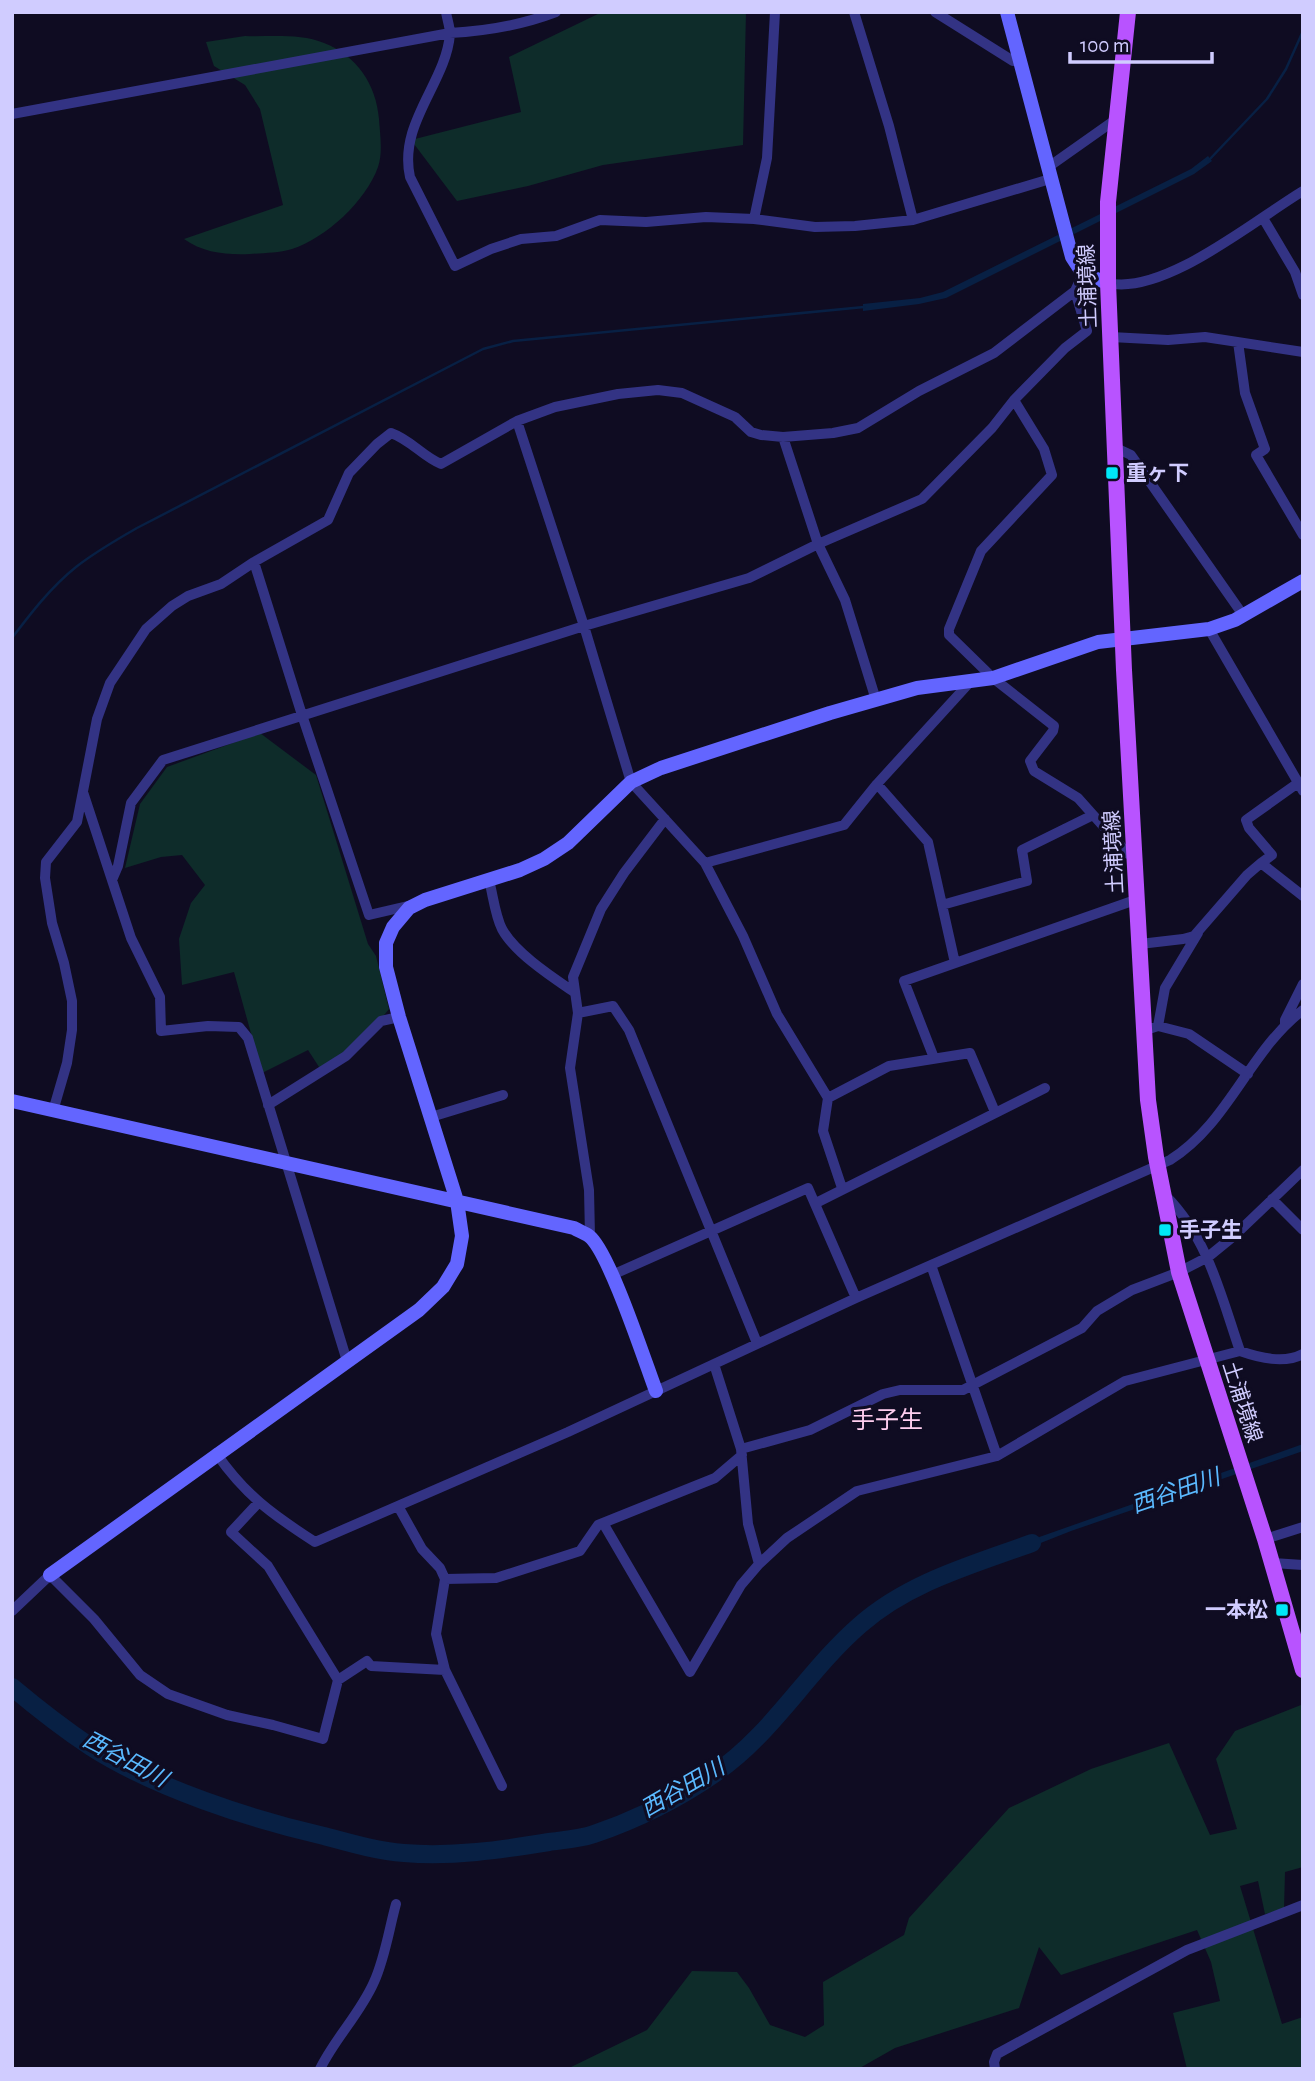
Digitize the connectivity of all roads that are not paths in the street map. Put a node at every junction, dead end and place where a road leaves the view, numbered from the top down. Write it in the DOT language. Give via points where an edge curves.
graph roads {
  1 [pos="446,12"];
  2 [pos="556,12"];
  3 [pos="775,12"];
  4 [pos="854,12"];
  5 [pos="935,12"];
  6 [pos="1007,12"];
  7 [pos="1128,12"];
  8 [pos="450,33"];
  9 [pos="1019,60"];
  10 [pos="12,114"];
  11 [pos="1115,120"];
  12 [pos="1049,174"];
  13 [pos="1303,191"];
  14 [pos="1263,218"];
  15 [pos="754,219"];
  16 [pos="913,220"];
  17 [pos="1083,274"];
  18 [pos="1108,282"];
  19 [pos="1075,290"];
  20 [pos="1303,295"];
  21 [pos="1111,337"];
  22 [pos="1238,342"];
  23 [pos="1303,352"];
  24 [pos="1014,400"];
  25 [pos="517,421"];
  26 [pos="783,437"];
  27 [pos="1116,448"];
  28 [pos="1303,535"];
  29 [pos="818,544"];
  30 [pos="254,562"];
  31 [pos="1303,581"];
  32 [pos="1243,615"];
  33 [pos="584,626"];
  34 [pos="1209,629"];
  35 [pos="1123,638"];
  36 [pos="993,678"];
  37 [pos="971,681"];
  38 [pos="876,700"];
  39 [pos="302,715"];
  40 [pos="631,782"];
  41 [pos="877,784"];
  42 [pos="1300,787"];
  43 [pos="83,792"];
  44 [pos="1093,815"];
  45 [pos="665,819"];
  46 [pos="1135,854"];
  47 [pos="705,863"];
  48 [pos="1261,863"];
  49 [pos="112,880"];
  50 [pos="489,880"];
  51 [pos="1303,897"];
  52 [pos="1138,899"];
  53 [pos="416,904"];
  54 [pos="942,905"];
  55 [pos="1199,932"];
  56 [pos="1139,944"];
  57 [pos="955,963"];
  58 [pos="1303,984"];
  59 [pos="574,992"];
  60 [pos="1303,1010"];
  61 [pos="578,1013"];
  62 [pos="399,1017"];
  63 [pos="1285,1025"];
  64 [pos="1151,1029"];
  65 [pos="934,1058"];
  66 [pos="1248,1074"];
  67 [pos="1045,1088"];
  68 [pos="503,1095"];
  69 [pos="828,1098"];
  70 [pos="12,1101"];
  71 [pos="268,1105"];
  72 [pos="53,1111"];
  73 [pos="995,1112"];
  74 [pos="431,1117"];
  75 [pos="285,1162"];
  76 [pos="1158,1166"];
  77 [pos="1303,1170"];
  78 [pos="842,1188"];
  79 [pos="1163,1193"];
  80 [pos="1272,1199"];
  81 [pos="457,1201"];
  82 [pos="816,1203"];
  83 [pos="712,1230"];
  84 [pos="1303,1230"];
  85 [pos="590,1236"];
  86 [pos="1208,1257"];
  87 [pos="931,1265"];
  88 [pos="1179,1272"];
  89 [pos="612,1275"];
  90 [pos="856,1298"];
  91 [pos="757,1343"];
  92 [pos="1240,1351"];
  93 [pos="1303,1354"];
  94 [pos="1206,1360"];
  95 [pos="347,1361"];
  96 [pos="714,1364"];
  97 [pos="973,1385"];
  98 [pos="656,1391"];
  99 [pos="741,1452"];
  100 [pos="216,1454"];
  101 [pos="997,1456"];
  102 [pos="259,1502"];
  103 [pos="398,1506"];
  104 [pos="603,1523"];
  105 [pos="1303,1527"];
  106 [pos="1265,1539"];
  107 [pos="1273,1563"];
  108 [pos="759,1564"];
  109 [pos="1303,1565"];
  110 [pos="50,1575"];
  111 [pos="445,1579"];
  112 [pos="12,1611"];
  113 [pos="445,1670"];
  114 [pos="1303,1670"];
  115 [pos="338,1680"];
  116 [pos="502,1786"];
  117 [pos="397,1904"];
  118 [pos="1303,1905"];
  119 [pos="320,2069"];
  120 [pos="995,2069"];
  1 -- 8 [label="street"];
  2 -- 8 [label="street" via="529,22"];
  3 -- 15 [label="street" via="766,158"];
  4 -- 16 [label="street"];
  5 -- 9 [label="street" via="1013,61"];
  6 -- 9 [label="street"];
  7 -- 11 [label="main road, 土浦境線"];
  8 -- 10 [label="street"];
  8 -- 15 [label="street" via="418,115 408,169 455,265 511,243 556,236 600,220"];
  9 -- 12 [label="street"];
  11 -- 12 [label="street"];
  11 -- 18 [label="main road, 土浦境線"];
  12 -- 16 [label="street"];
  12 -- 17 [label="street" via="1072,257"];
  13 -- 14 [label="street"];
  14 -- 18 [label="street" via="1175,271 1125,285"];
  14 -- 20 [label="street" via="1295,272"];
  15 -- 16 [label="street" via="816,227"];
  17 -- 18 [label="street"];
  17 -- 19 [label="street"];
  18 -- 21 [label="main road, 土浦境線"];
  19 -- 24 [label="street" via="1087,331"];
  19 -- 26 [label="street" via="994,353 858,428"];
  21 -- 22 [label="street" via="1205,337"];
  21 -- 27 [label="main road, 土浦境線"];
  22 -- 23 [label="street"];
  22 -- 28 [label="street" via="1245,393 1265,449 1256,455"];
  24 -- 29 [label="street" via="922,499"];
  24 -- 36 [label="street" via="1044,449 1052,475 982,551 949,629 953,640"];
  25 -- 26 [label="street" via="591,398 658,390 682,393 708,404 735,417 751,432"];
  25 -- 30 [label="street" via="441,464 391,433 349,473 328,520"];
  25 -- 33 [label="street"];
  26 -- 29 [label="street"];
  27 -- 32 [label="street" via="1131,455"];
  27 -- 35 [label="main road, 土浦境線"];
  29 -- 33 [label="street" via="749,578"];
  29 -- 38 [label="street" via="845,600"];
  30 -- 39 [label="street"];
  30 -- 43 [label="street" via="221,584 188,596 146,629 110,683 97,719"];
  31 -- 32 [label="street"];
  32 -- 34 [label="street"];
  33 -- 39 [label="street"];
  33 -- 40 [label="street"];
  34 -- 35 [label="street"];
  34 -- 42 [label="street"];
  35 -- 36 [label="street" via="1087,645"];
  35 -- 46 [label="main road, 土浦境線"];
  36 -- 37 [label="street"];
  36 -- 44 [label="street" via="1054,726 1030,761 1034,771 1078,798"];
  37 -- 38 [label="street" via="917,688"];
  37 -- 41 [label="street"];
  38 -- 40 [label="street" via="661,768"];
  39 -- 49 [label="street" via="163,760 131,803"];
  39 -- 53 [label="street" via="369,915"];
  40 -- 45 [label="street"];
  40 -- 50 [label="street" via="568,843 544,859"];
  41 -- 47 [label="street" via="844,824"];
  41 -- 54 [label="street" via="929,842"];
  42 -- 48 [label="street" via="1245,820 1272,855"];
  43 -- 49 [label="street"];
  43 -- 72 [label="street" via="77,822 46,862 52,923 72,1001 67,1063"];
  44 -- 46 [label="street" via="1128,854"];
  44 -- 54 [label="street" via="1022,850 1027,881"];
  45 -- 47 [label="street"];
  45 -- 59 [label="street" via="601,909 573,978"];
  46 -- 52 [label="main road, 土浦境線"];
  47 -- 69 [label="street" via="777,1014"];
  48 -- 51 [label="street"];
  48 -- 55 [label="street"];
  49 -- 71 [label="street" via="131,938 160,997 161,1031 239,1027 248,1038"];
  50 -- 53 [label="street"];
  50 -- 59 [label="street" via="503,929 519,949"];
  52 -- 56 [label="main road, 土浦境線"];
  52 -- 57 [label="street"];
  53 -- 62 [label="street" via="402,915 386,943 386,967"];
  54 -- 57 [label="street"];
  55 -- 56 [label="street" via="1183,939"];
  55 -- 64 [label="street" via="1165,988"];
  56 -- 64 [label="main road, 土浦境線"];
  57 -- 65 [label="street" via="904,981"];
  58 -- 63 [label="street"];
  59 -- 61 [label="street"];
  60 -- 63 [label="street"];
  61 -- 83 [label="street" via="613,1006 629,1030"];
  61 -- 85 [label="street" via="570,1068 589,1190"];
  62 -- 71 [label="street" via="382,1021 346,1056"];
  62 -- 74 [label="street"];
  63 -- 66 [label="street"];
  64 -- 66 [label="street" via="1189,1034"];
  64 -- 76 [label="main road, 土浦境線" via="1148,1100"];
  65 -- 69 [label="street" via="889,1066"];
  65 -- 73 [label="street" via="970,1053"];
  66 -- 76 [label="street" via="1199,1136"];
  67 -- 73 [label="street"];
  68 -- 74 [label="street"];
  69 -- 78 [label="street" via="823,1131"];
  70 -- 72 [label="street"];
  71 -- 75 [label="street"];
  72 -- 75 [label="street"];
  73 -- 78 [label="street"];
  74 -- 81 [label="street"];
  75 -- 81 [label="street"];
  75 -- 95 [label="street"];
  76 -- 79 [label="main road, 土浦境線"];
  76 -- 87 [label="street"];
  77 -- 80 [label="street"];
  78 -- 82 [label="street"];
  79 -- 86 [label="street" via="1193,1229"];
  79 -- 88 [label="main road, 土浦境線"];
  80 -- 84 [label="street"];
  80 -- 86 [label="street"];
  81 -- 85 [label="street" via="574,1228"];
  81 -- 95 [label="street" via="463,1236 457,1264 443,1287 419,1310"];
  82 -- 83 [label="street" via="808,1188"];
  82 -- 90 [label="street"];
  83 -- 89 [label="street"];
  83 -- 91 [label="street"];
  85 -- 89 [label="street"];
  86 -- 88 [label="street"];
  86 -- 92 [label="street"];
  87 -- 90 [label="street"];
  87 -- 97 [label="street"];
  88 -- 94 [label="main road, 土浦境線"];
  88 -- 97 [label="street" via="1132,1290 1097,1311 1082,1328"];
  89 -- 98 [label="street"];
  90 -- 91 [label="street"];
  91 -- 96 [label="street"];
  92 -- 93 [label="street" via="1292,1360"];
  92 -- 94 [label="street"];
  94 -- 101 [label="street" via="1125,1381"];
  94 -- 106 [label="main road, 土浦境線"];
  95 -- 100 [label="street"];
  96 -- 98 [label="street"];
  96 -- 99 [label="street"];
  97 -- 99 [label="street" via="962,1390 883,1394 810,1430"];
  97 -- 101 [label="street"];
  98 -- 103 [label="street"];
  99 -- 104 [label="street" via="715,1478"];
  99 -- 108 [label="street" via="748,1524"];
  100 -- 102 [label="street"];
  100 -- 110 [label="street"];
  101 -- 108 [label="street" via="857,1491 788,1538"];
  102 -- 103 [label="street" via="315,1542"];
  102 -- 115 [label="street" via="231,1531 268,1566"];
  103 -- 111 [label="street"];
  104 -- 108 [label="street" via="690,1671 741,1585"];
  104 -- 111 [label="street" via="580,1551 566,1557 496,1578"];
  105 -- 106 [label="street"];
  106 -- 107 [label="main road, 土浦境線"];
  107 -- 109 [label="street"];
  107 -- 114 [label="main road, 土浦境線"];
  110 -- 112 [label="street"];
  110 -- 115 [label="street" via="140,1675 186,1702 323,1740"];
  111 -- 113 [label="street" via="436,1634"];
  113 -- 115 [label="street" via="371,1666 367,1661"];
  113 -- 116 [label="street"];
  117 -- 119 [label="street" via="375,1981"];
  118 -- 120 [label="street" via="1187,1950 998,2054"];
}
